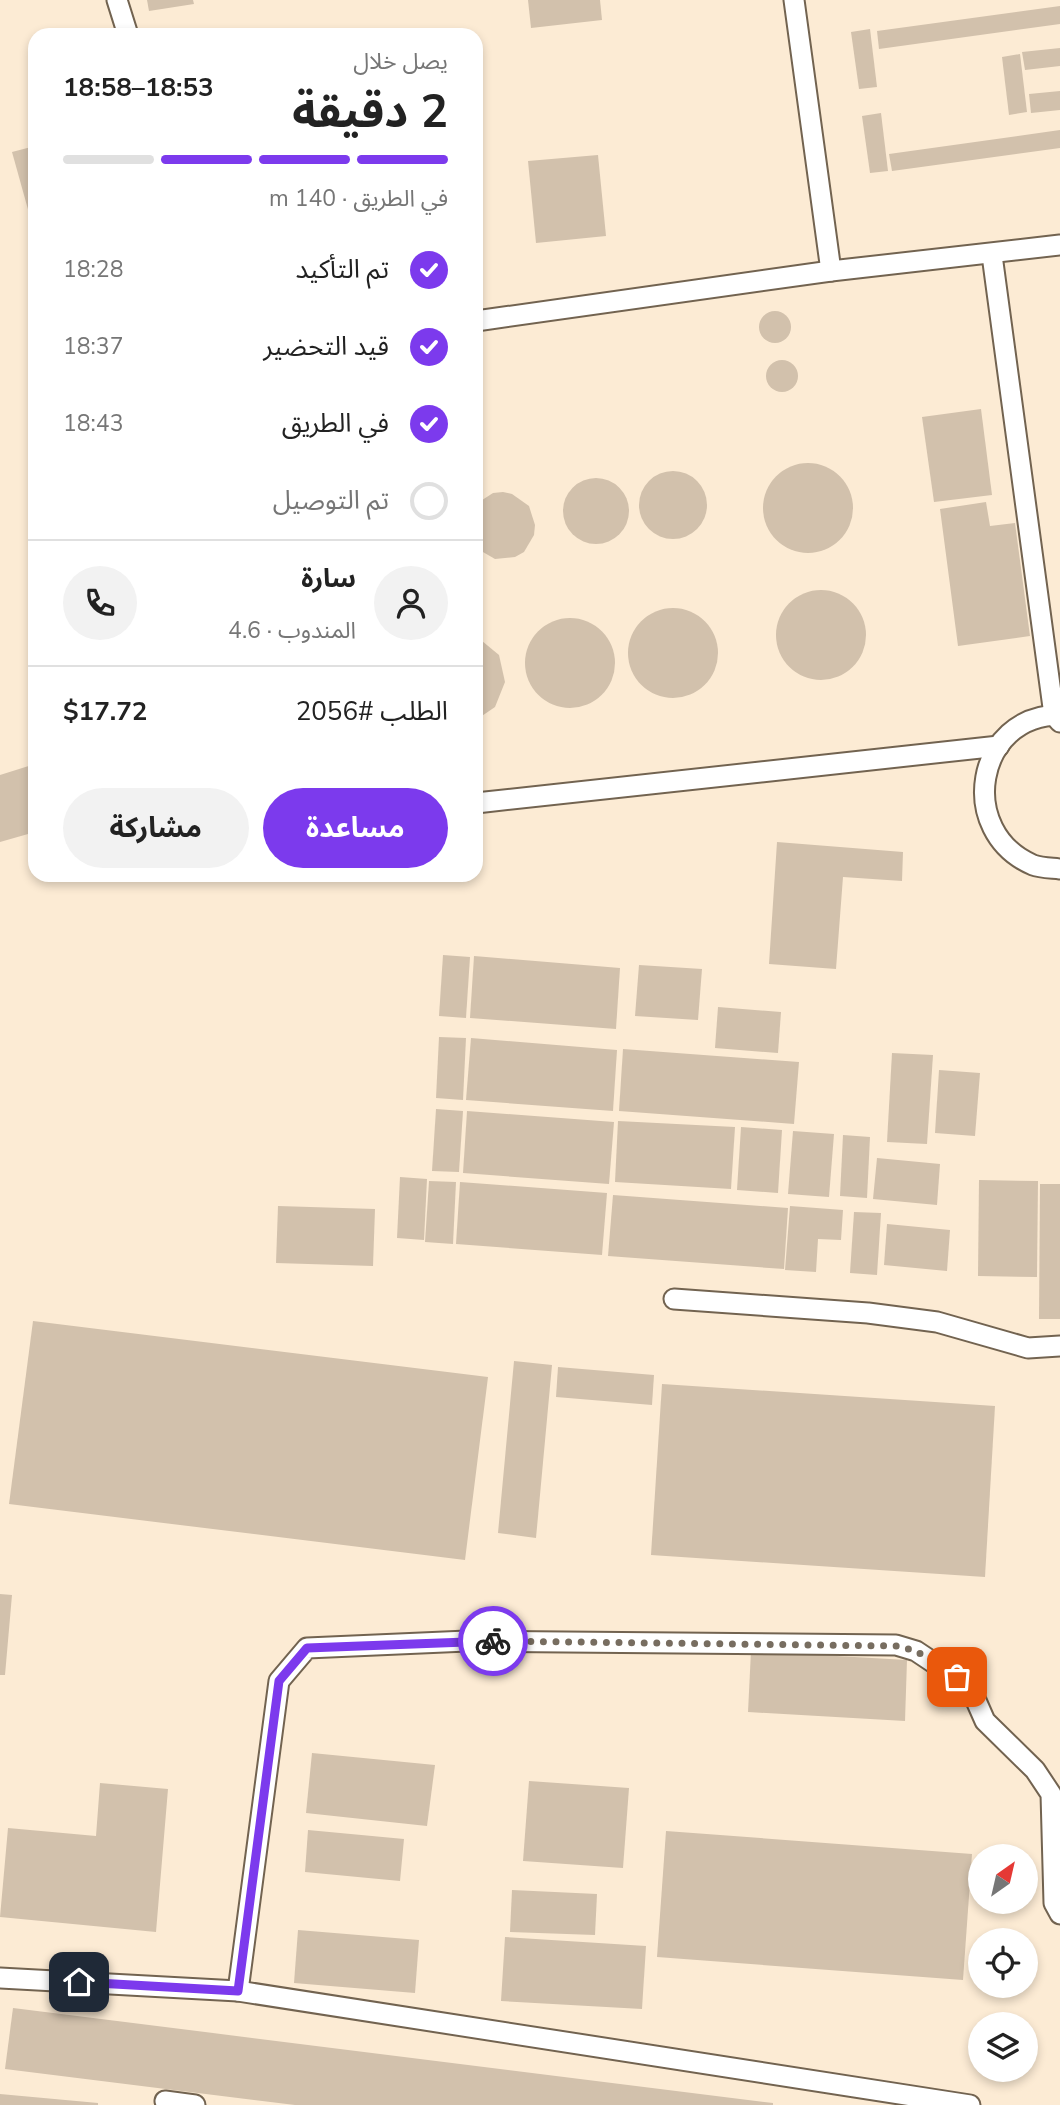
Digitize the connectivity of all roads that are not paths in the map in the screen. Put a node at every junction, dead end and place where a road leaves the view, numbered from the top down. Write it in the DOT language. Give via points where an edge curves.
graph roads {
  1 [pos="117,0"];
  2 [pos="794,0"];
  3 [pos="126,28"];
  4 [pos="1060,245"];
  5 [pos="992,255"];
  6 [pos="831,271"];
  7 [pos="483,320"];
  8 [pos="1058,717"];
  9 [pos="999,746"];
  10 [pos="483,802"];
  11 [pos="1060,869"];
  12 [pos="674,1299"];
  13 [pos="1060,1346"];
  14 [pos="1055,1791"];
  15 [pos="1060,1914"];
  16 [pos="0,1978"];
  17 [pos="238,1991"];
  18 [pos="165,2101"];
  19 [pos="195,2105"];
  20 [pos="970,2105"];
  1 -- 3 [label="lane"];
  2 -- 6 [label="lane"];
  4 -- 5 [label="lane"];
  5 -- 6 [label="lane"];
  5 -- 8 [label="lane"];
  6 -- 7 [label="lane"];
  8 -- 9 [label="lane" via="1033,720 1014,730"];
  9 -- 10 [label="lane"];
  9 -- 11 [label="lane" via="986,772 983,800 992,828 1009,850 1034,865"];
  12 -- 13 [label="lane" via="868,1312 937,1322 1028,1349"];
  14 -- 15 [label="lane" via="1054,1903"];
  14 -- 17 [label="lane" via="985,1721 970,1687 916,1651 896,1646 467,1641 307,1648 279,1681"];
  16 -- 17 [label="lane"];
  17 -- 20 [label="lane"];
  18 -- 19 [label="lane"];
}
